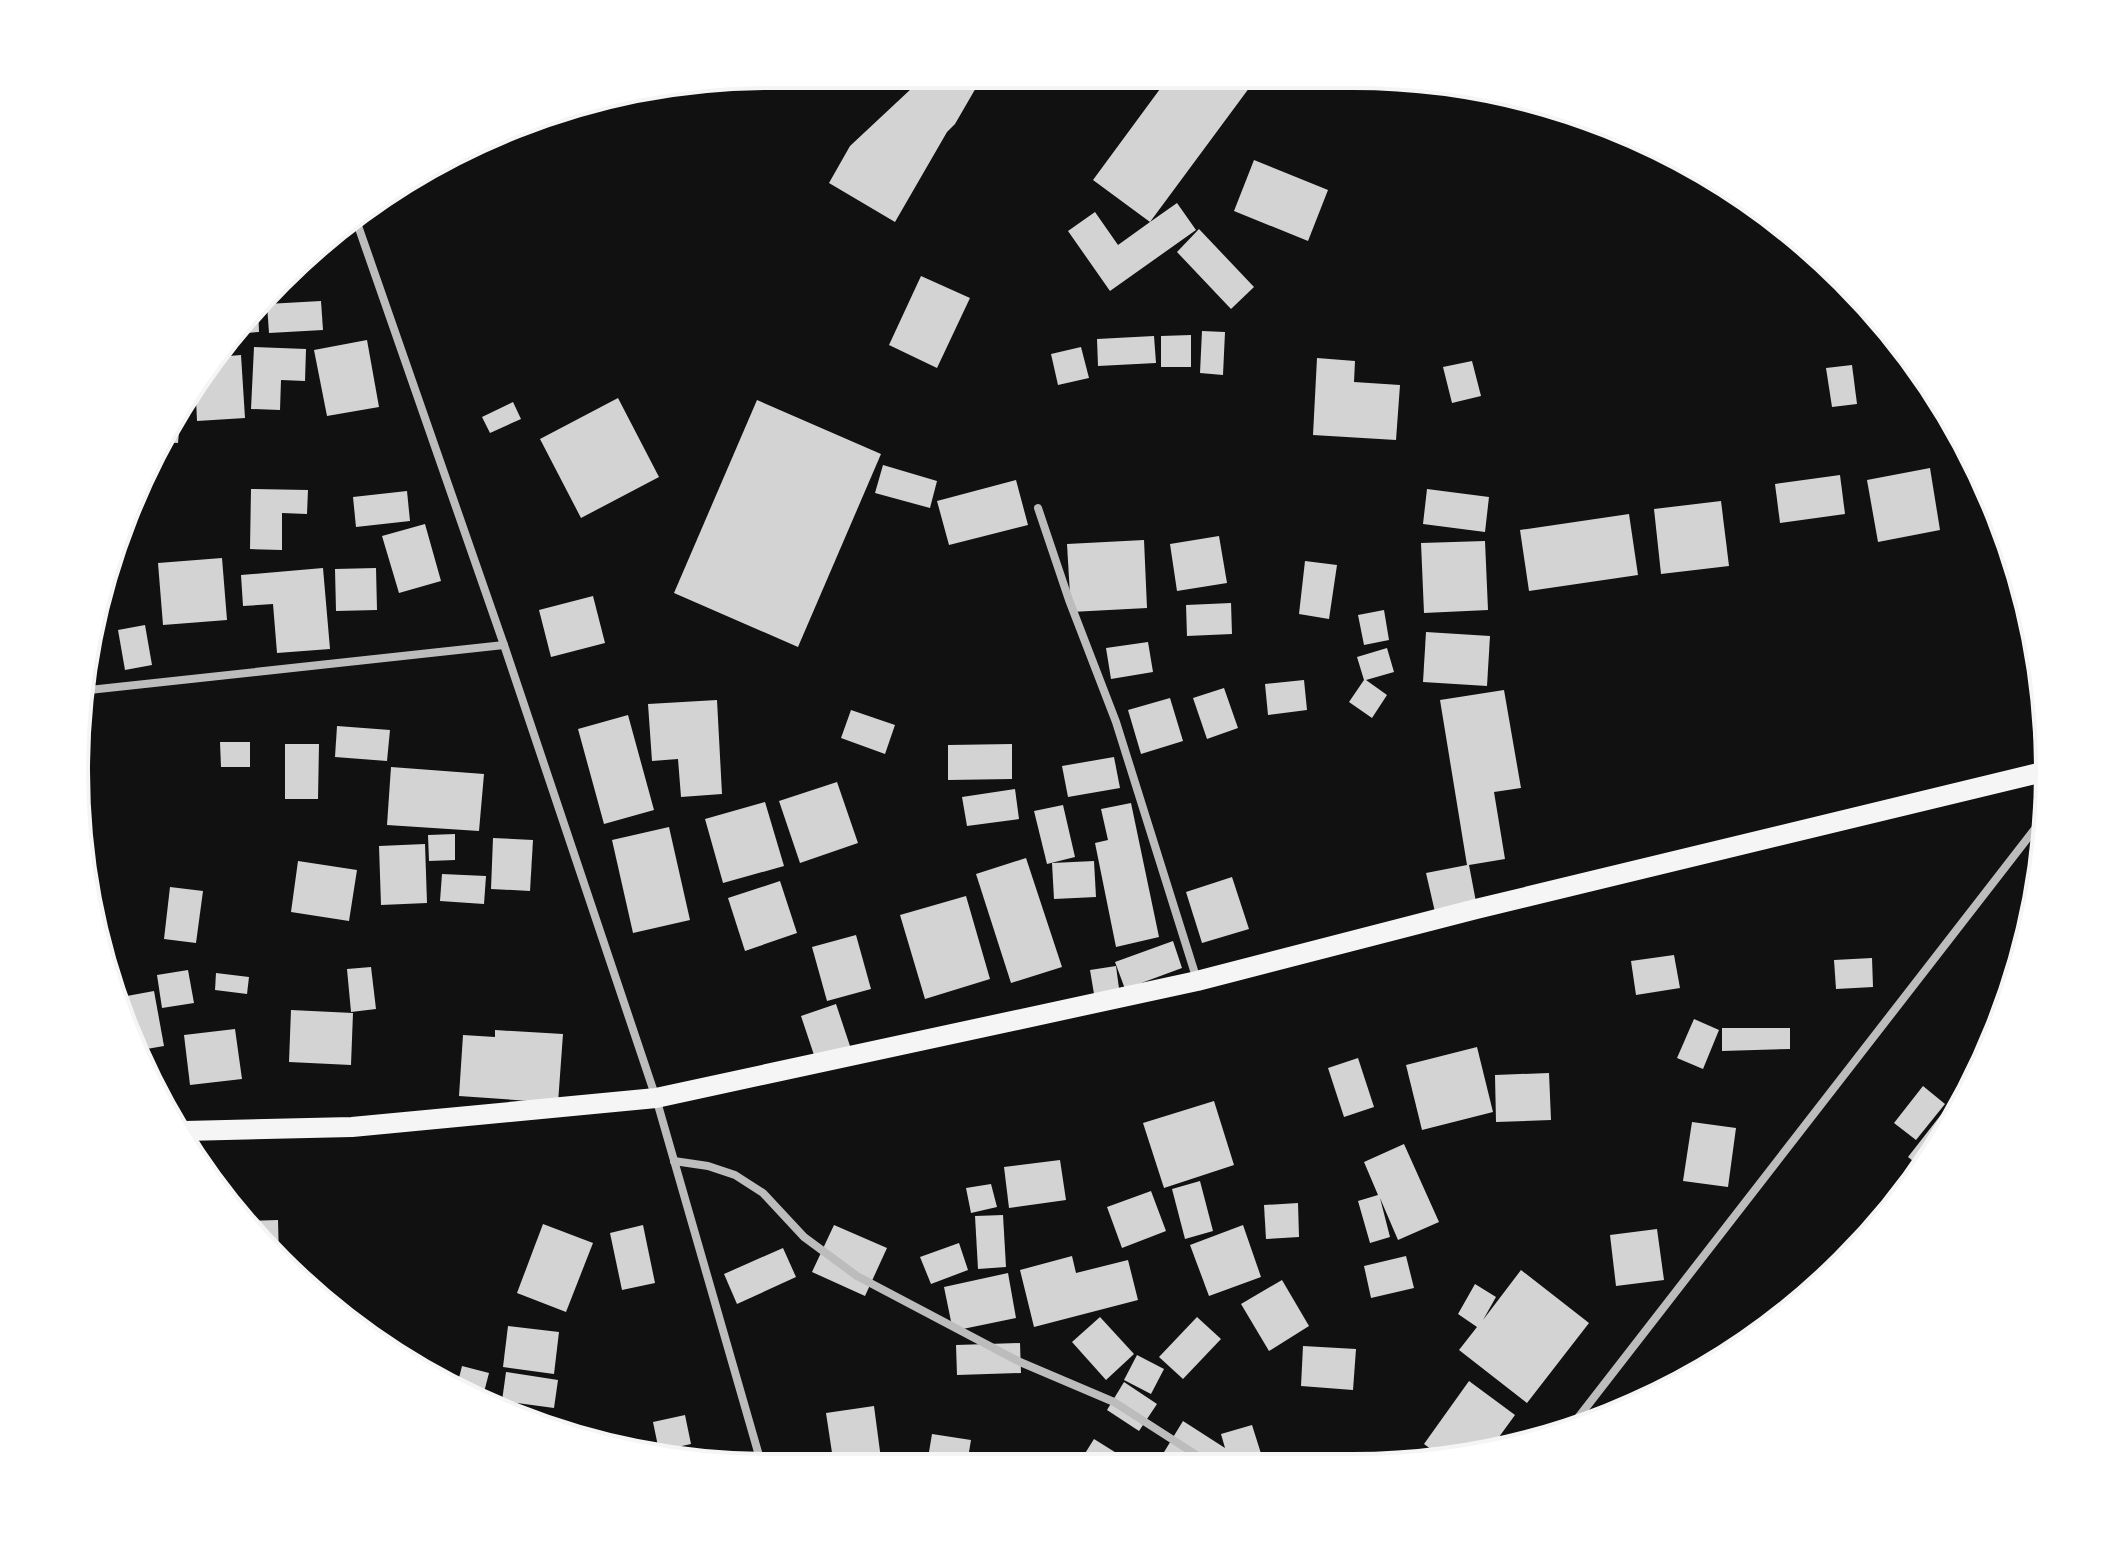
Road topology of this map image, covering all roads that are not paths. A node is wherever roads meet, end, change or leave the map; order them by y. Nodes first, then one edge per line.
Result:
1 (358, 227) edge
2 (1038, 508) dead end
3 (504, 645) junction
4 (93, 690) edge
5 (2036, 774) edge
6 (2033, 831) edge
7 (1197, 981) junction
8 (656, 1098) junction
9 (191, 1131) edge
10 (674, 1161) junction
11 (1580, 1415) edge
12 (758, 1454) edge
13 (1195, 1454) edge

1 - 3 street
2 - 7 street
3 - 4 street
3 - 8 street
5 - 7 main road
6 - 11 street
7 - 8 main road
8 - 9 main road
8 - 10 street
10 - 12 street
10 - 13 street

